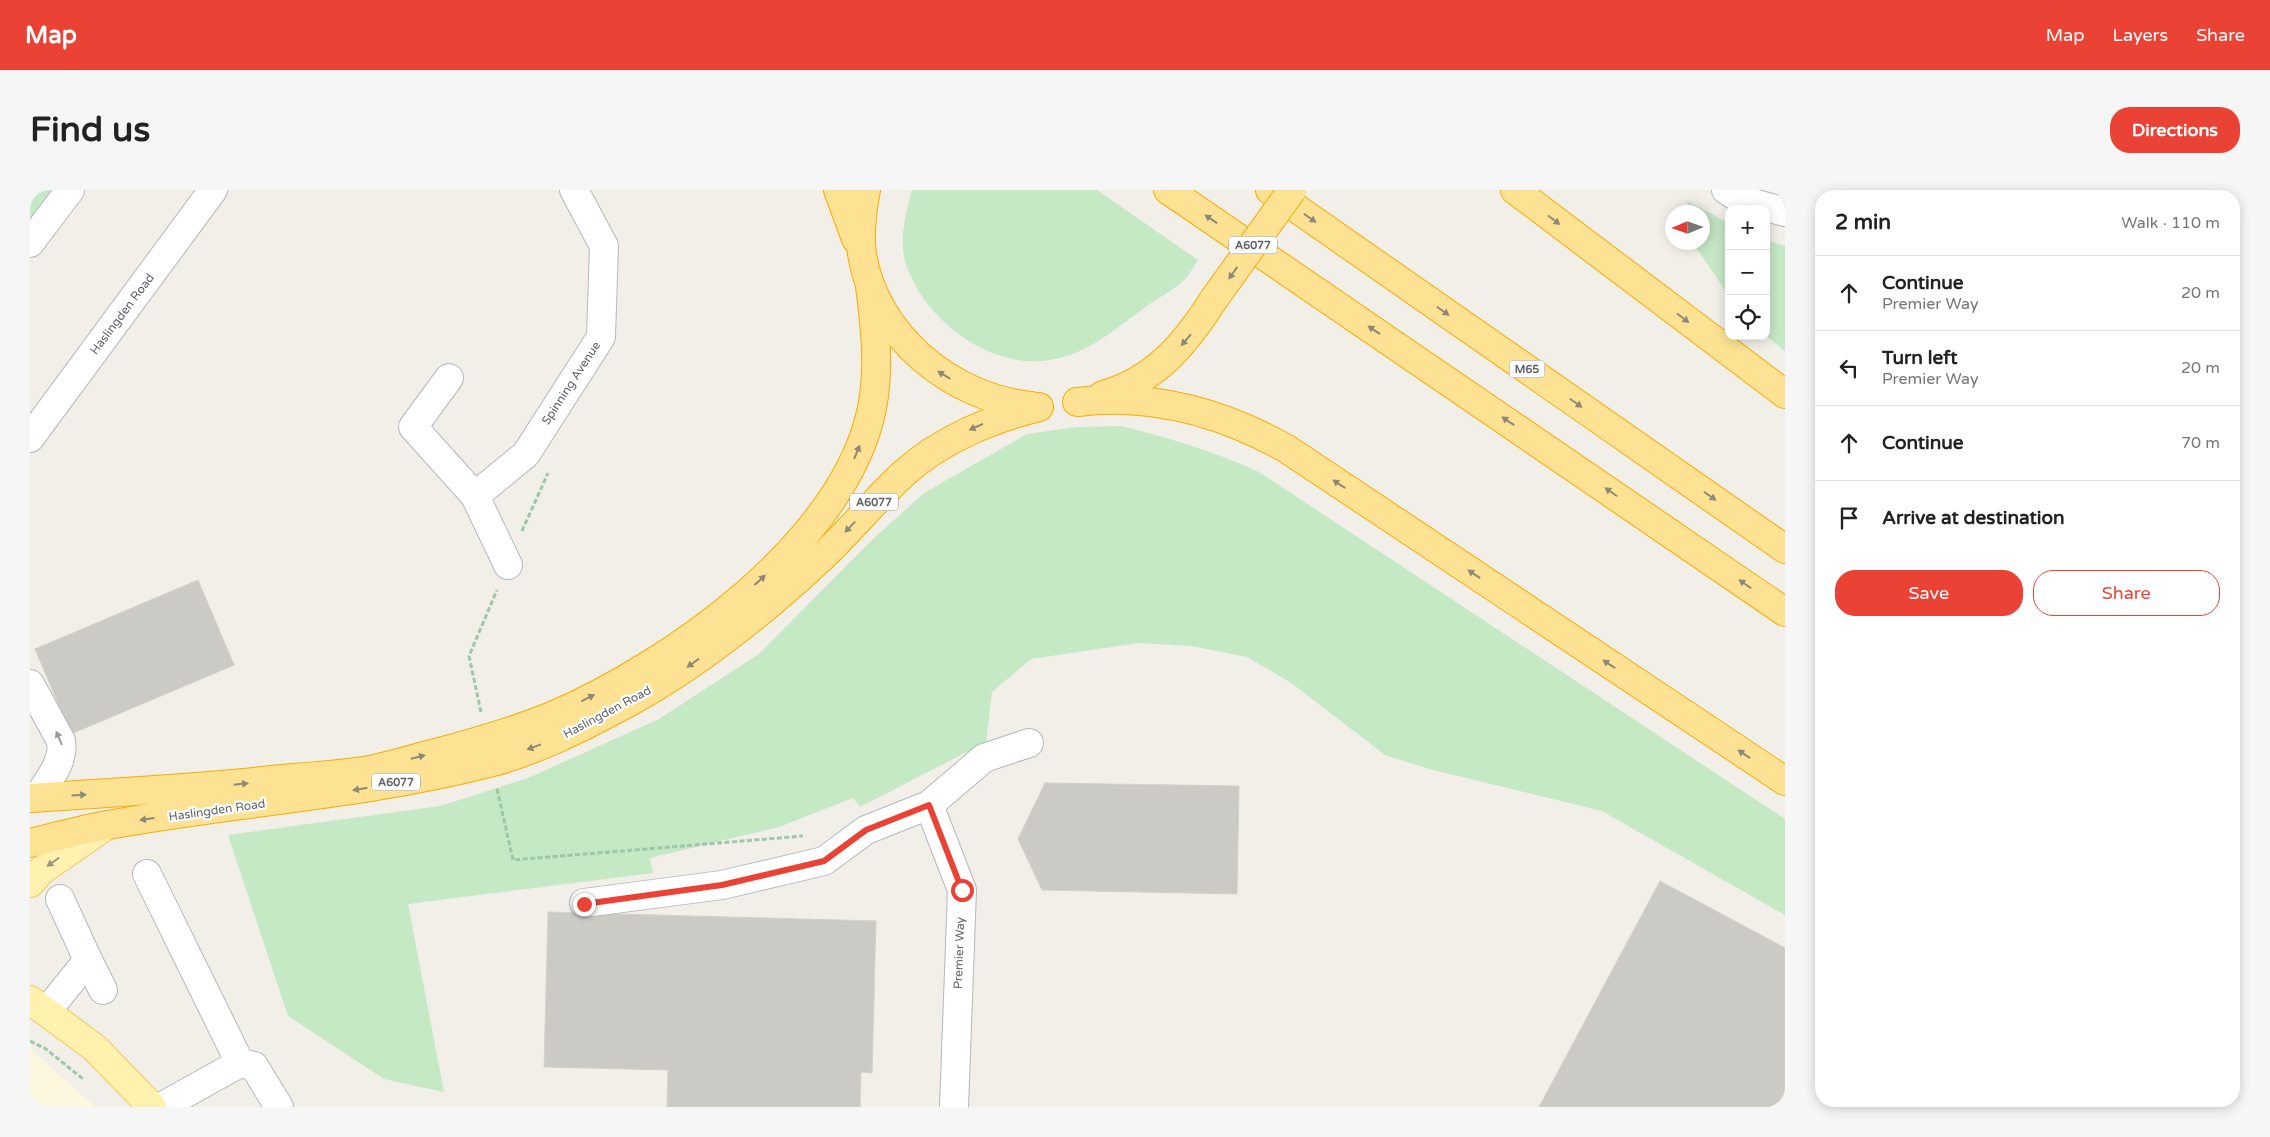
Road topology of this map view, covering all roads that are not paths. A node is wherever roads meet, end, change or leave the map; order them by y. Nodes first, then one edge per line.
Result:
1 (70, 190) edge
2 (213, 190) edge
3 (574, 190) edge
4 (838, 190) edge
5 (866, 190) edge
6 (1168, 190) edge
7 (1270, 190) edge
8 (1292, 190) edge
9 (1515, 190) edge
10 (1726, 190) edge
11 (1785, 212) edge
12 (30, 243) edge
13 (862, 254) junction
14 (870, 286) junction
15 (449, 378) dead end
16 (1785, 394) edge
17 (1077, 402) junction
18 (1039, 407) junction
19 (30, 438) edge
20 (475, 496) junction
21 (1785, 549) edge
22 (508, 565) dead end
23 (1785, 612) edge
24 (30, 684) edge
25 (1029, 743) dead end
26 (1785, 781) edge
27 (33, 796) edge
28 (929, 805) junction
29 (106, 825) junction
30 (30, 843) edge
31 (146, 874) dead end
32 (30, 883) edge
33 (60, 899) dead end
34 (584, 904) dead end
35 (88, 960) junction
36 (103, 990) dead end
37 (35, 1002) edge
38 (240, 1063) junction
39 (152, 1107) edge
40 (161, 1107) edge
41 (279, 1107) edge
42 (954, 1107) edge

1 - 12 street
2 - 19 street, Haslingden Road
3 - 20 street, Spinning Avenue
4 - 13 highway
5 - 13 highway, A6077
23 -> 6 highway
7 -> 21 highway, M65
8 -> 17 highway, A6077, bridge
9 -> 16 highway
10 - 11 street
13 - 14 highway, A6077
18 -> 14 highway, A6077
27 -> 14 highway, Haslingden Road / A6077
15 - 20 street
17 - 18 highway, A6077
26 -> 17 highway
18 -> 29 highway, Haslingden Road / A6077
20 - 22 street
27 -> 24 street
25 - 28 street
28 - 34 street
28 - 42 street, Premier Way
29 - 30 highway, Haslingden Road / A6077
29 -> 32 main road
31 - 38 street
33 - 35 street
35 - 36 street
35 - 37 street
37 - 39 main road
38 - 40 street
38 - 41 street

